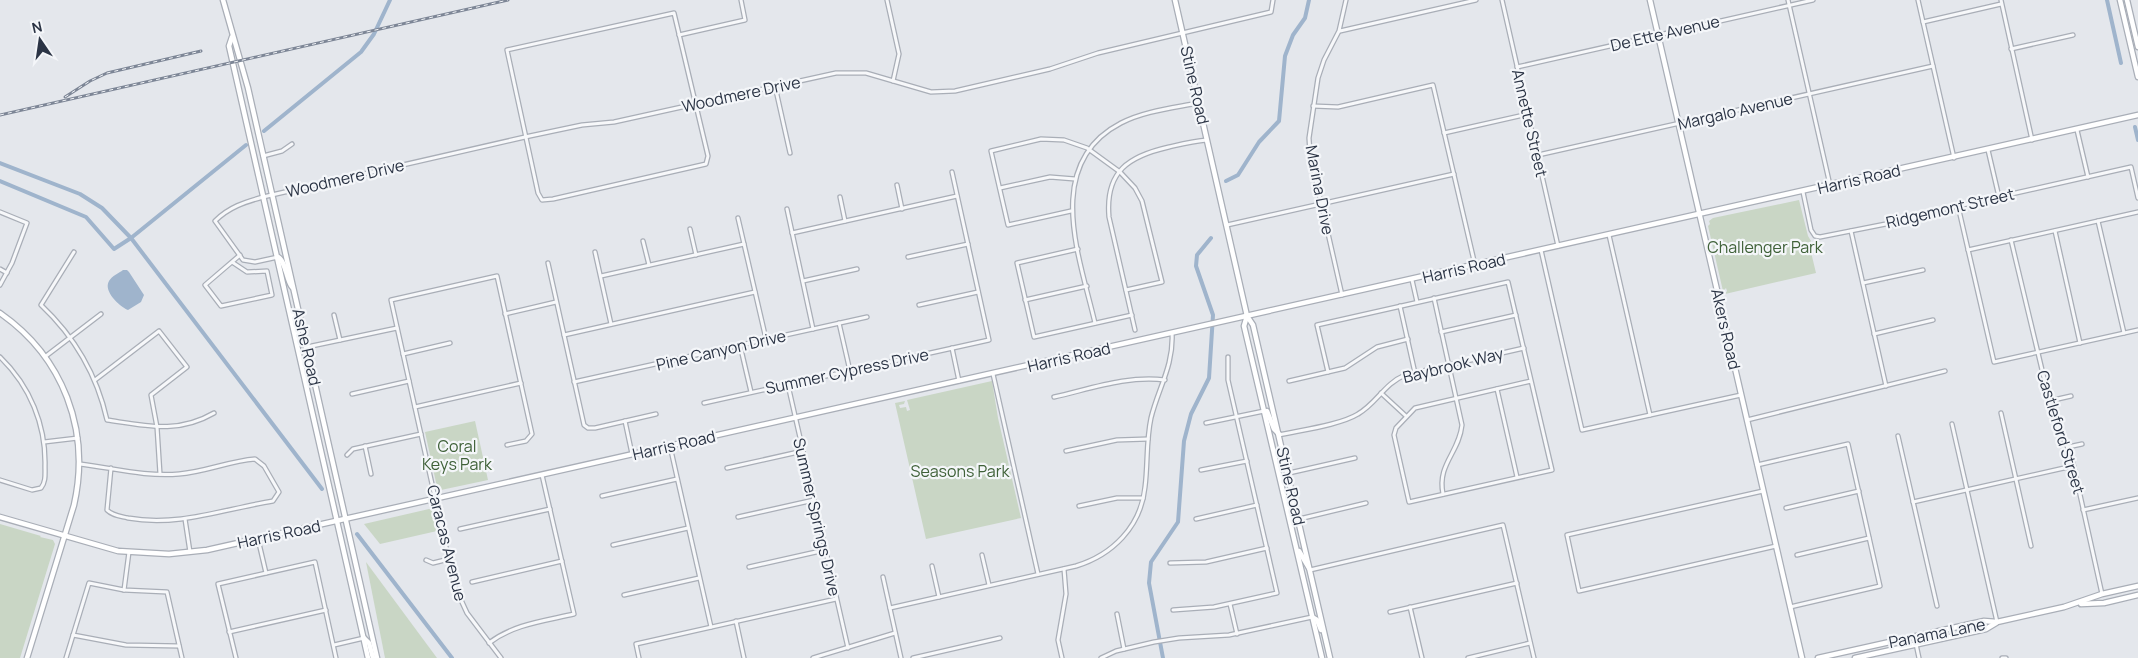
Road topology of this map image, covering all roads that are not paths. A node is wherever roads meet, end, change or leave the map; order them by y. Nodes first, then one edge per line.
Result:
1 (223, 0) edge
2 (740, 0) edge
3 (887, 0) edge
4 (1175, 0) edge
5 (1273, 0) edge
6 (1346, 0) edge
7 (1476, 0) edge
8 (1502, 0) edge
9 (1650, 0) edge
10 (1788, 0) edge
11 (1813, 0) edge
12 (1918, 0) edge
13 (2120, 0) edge
14 (2127, 0) edge
15 (2001, 2) edge
16 (1789, 5) junction
17 (1923, 22) junction
18 (1339, 31) junction
19 (1183, 32) junction
20 (679, 35) junction
21 (1658, 35) junction
22 (2073, 35) dead end
23 (232, 37) junction
24 (2138, 47) edge
25 (2012, 48) junction
26 (1517, 66) junction
27 (1933, 66) junction
28 (2138, 77) edge
29 (893, 81) junction
30 (775, 86) junction
31 (1809, 94) junction
32 (1199, 102) junction
33 (696, 104) junction
34 (1313, 106) junction
35 (1528, 114) junction
36 (2138, 116) edge
37 (1679, 124) junction
38 (2077, 130) junction
39 (1444, 133) junction
40 (525, 137) junction
41 (1207, 140) junction
42 (2032, 140) junction
43 (292, 144) dead end
44 (1090, 150) junction
45 (1988, 150) junction
46 (790, 153) dead end
47 (1538, 155) junction
48 (263, 156) junction
49 (1954, 158) junction
50 (952, 172) dead end
51 (1120, 172) junction
52 (1454, 174) junction
53 (2088, 177) junction
54 (1075, 179) junction
55 (897, 185) dead end
56 (1830, 185) junction
57 (1000, 188) junction
58 (1803, 192) junction
59 (272, 195) junction
60 (957, 196) junction
61 (263, 197) junction
62 (840, 197) dead end
63 (1999, 197) junction
64 (2138, 198) edge
65 (1321, 204) junction
66 (1958, 206) junction
67 (902, 208) junction
68 (787, 209) dead end
69 (1071, 211) junction
70 (0, 212) edge
71 (2138, 212) edge
72 (1700, 215) junction
73 (738, 218) dead end
74 (845, 221) junction
75 (2098, 221) junction
76 (1227, 225) junction
77 (690, 229) dead end
78 (1851, 231) junction
79 (2055, 231) junction
80 (792, 233) junction
81 (1609, 235) junction
82 (2011, 240) junction
83 (643, 242) dead end
84 (744, 244) junction
85 (968, 244) junction
86 (1559, 246) junction
87 (1078, 249) junction
88 (1541, 250) junction
89 (1968, 250) junction
90 (74, 252) dead end
91 (595, 252) dead end
92 (240, 255) junction
93 (696, 255) junction
94 (278, 257) junction
95 (908, 257) dead end
96 (232, 262) junction
97 (548, 263) dead end
98 (648, 265) junction
99 (1475, 265) junction
100 (0, 269) edge
101 (856, 269) dead end
102 (1923, 270) dead end
103 (7, 273) junction
104 (601, 276) junction
105 (1412, 280) junction
106 (803, 281) junction
107 (1863, 283) junction
108 (0, 285) edge
109 (1087, 286) junction
110 (1126, 290) junction
111 (294, 291) junction
112 (755, 292) junction
113 (978, 292) junction
114 (1342, 295) junction
115 (1434, 298) junction
116 (1025, 300) junction
117 (556, 302) junction
118 (1417, 302) junction
119 (918, 305) dead end
120 (1400, 306) junction
121 (289, 309) junction
122 (0, 313) edge
123 (101, 314) dead end
124 (505, 314) junction
125 (334, 315) dead end
126 (1132, 315) junction
127 (1516, 315) junction
128 (1247, 316) junction
129 (867, 317) dead end
130 (1933, 320) dead end
131 (839, 323) junction
132 (1095, 323) junction
133 (612, 324) junction
134 (397, 328) junction
135 (814, 329) junction
136 (1135, 330) dead end
137 (2138, 330) edge
138 (1441, 332) junction
139 (2124, 333) junction
140 (1172, 334) junction
141 (1874, 334) junction
142 (564, 335) junction
143 (71, 337) junction
144 (1408, 339) junction
145 (340, 340) junction
146 (766, 340) junction
147 (450, 343) dead end
148 (2080, 343) junction
149 (740, 345) junction
150 (307, 347) junction
151 (952, 348) junction
152 (1524, 348) junction
153 (2037, 352) junction
154 (403, 354) junction
155 (46, 356) junction
156 (0, 357) edge
157 (1228, 357) dead end
158 (1449, 365) junction
159 (850, 371) junction
160 (1945, 371) dead end
161 (1328, 372) junction
162 (1415, 372) junction
163 (993, 374) junction
164 (95, 380) junction
165 (1165, 380) junction
166 (409, 381) junction
167 (959, 381) junction
168 (1289, 381) dead end
169 (1531, 381) junction
170 (574, 382) junction
171 (521, 384) junction
172 (788, 385) junction
173 (1886, 386) junction
174 (1497, 389) junction
175 (751, 392) junction
176 (1260, 393) junction
177 (1381, 393) junction
178 (352, 394) dead end
179 (1741, 395) junction
180 (2071, 396) dead end
181 (1054, 397) dead end
182 (1457, 398) junction
183 (2049, 401) junction
184 (704, 403) dead end
185 (415, 407) junction
186 (1264, 411) junction
187 (214, 413) dead end
188 (2001, 413) dead end
189 (656, 414) dead end
190 (1650, 415) junction
191 (1406, 416) junction
192 (795, 418) junction
193 (1237, 418) junction
194 (1747, 420) junction
195 (625, 421) junction
196 (1206, 423) dead end
197 (1952, 424) dead end
198 (157, 427) junction
199 (421, 434) junction
200 (1279, 435) junction
201 (1898, 436) dead end
202 (78, 438) junction
203 (1148, 439) junction
204 (44, 442) junction
205 (2082, 444) dead end
206 (507, 445) dead end
207 (365, 446) junction
208 (670, 446) junction
209 (2068, 447) junction
210 (802, 450) junction
211 (1066, 452) dead end
212 (347, 455) dead end
213 (632, 455) junction
214 (1355, 458) dead end
215 (1247, 461) junction
216 (80, 464) junction
217 (1757, 465) junction
218 (2073, 466) junction
219 (111, 468) junction
220 (727, 468) dead end
221 (1200, 470) dead end
222 (160, 474) junction
223 (371, 474) dead end
224 (1289, 474) junction
225 (542, 475) junction
226 (1517, 477) junction
227 (677, 479) junction
228 (2016, 479) junction
229 (0, 480) edge
230 (1763, 490) junction
231 (1967, 490) junction
232 (1859, 491) junction
233 (1443, 494) junction
234 (602, 496) dead end
235 (1143, 498) junction
236 (2138, 498) edge
237 (435, 499) junction
238 (814, 500) junction
239 (1913, 502) junction
240 (1366, 503) dead end
241 (1257, 505) junction
242 (1078, 506) dead end
243 (1786, 508) dead end
244 (550, 509) junction
245 (2083, 510) junction
246 (0, 517) edge
247 (738, 517) dead end
248 (185, 519) junction
249 (346, 519) junction
250 (1196, 519) dead end
251 (1299, 519) junction
252 (338, 521) junction
253 (688, 528) junction
254 (460, 529) dead end
255 (64, 536) junction
256 (1870, 538) junction
257 (258, 539) junction
258 (1295, 543) junction
259 (613, 545) dead end
260 (1776, 546) junction
261 (2031, 546) dead end
262 (1267, 548) junction
263 (825, 550) junction
264 (129, 552) junction
265 (190, 552) junction
266 (982, 555) dead end
267 (1797, 555) dead end
268 (449, 559) junction
269 (426, 560) dead end
270 (562, 561) junction
271 (1170, 563) dead end
272 (932, 566) dead end
273 (749, 567) dead end
274 (1064, 569) junction
275 (1310, 570) junction
276 (266, 573) junction
277 (1038, 574) junction
278 (883, 577) dead end
279 (700, 578) junction
280 (472, 582) dead end
281 (1517, 583) junction
282 (989, 586) junction
283 (2138, 586) edge
284 (124, 590) junction
285 (624, 594) dead end
286 (2102, 594) junction
287 (2138, 595) edge
288 (939, 596) junction
289 (836, 599) junction
290 (1230, 604) junction
291 (2080, 604) junction
292 (1937, 606) dead end
293 (1410, 607) junction
294 (1790, 607) junction
295 (890, 608) junction
296 (326, 610) junction
297 (1173, 610) dead end
298 (1390, 612) dead end
299 (1116, 614) dead end
300 (1312, 617) junction
301 (736, 622) junction
302 (1997, 622) junction
303 (711, 627) junction
304 (1945, 630) junction
305 (229, 632) junction
306 (895, 633) junction
307 (1237, 634) junction
308 (73, 635) junction
309 (364, 638) junction
310 (1000, 638) dead end
311 (489, 643) junction
312 (1530, 643) junction
313 (1916, 644) junction
314 (334, 645) junction
315 (180, 646) junction
316 (848, 648) junction
317 (1328, 648) junction
318 (1124, 649) junction
319 (27, 658) edge
320 (66, 658) edge
321 (182, 658) edge
322 (236, 658) edge
323 (336, 658) edge
324 (368, 658) edge
325 (373, 658) edge
326 (377, 658) edge
327 (501, 658) edge
328 (639, 658) edge
329 (744, 658) edge
330 (813, 658) edge
331 (901, 658) edge
332 (913, 658) edge
333 (1062, 658) edge
334 (1101, 658) edge
335 (1322, 658) edge
336 (1330, 658) edge
337 (1422, 658) edge
338 (1468, 658) edge
339 (1534, 658) edge
340 (1802, 658) edge
341 (1818, 658) edge
342 (1855, 658) edge
343 (1919, 658) edge
344 (2002, 658) edge
345 (2006, 658) edge

1 - 23 street, Ashe Road
2 - 20 street
3 - 29 street
4 - 19 street, Stine Road
5 - 19 street, Woodmere Drive
6 - 18 street, Marina Drive
7 - 18 street
8 - 26 street, Annette Street
9 - 21 street, Akers Road
10 - 16 street
11 - 16 street, De Ette Avenue
12 - 17 street
13 - 28 street
14 - 24 street
15 - 17 street
15 - 25 street
16 - 21 street, De Ette Avenue
16 - 31 street
17 - 27 street
18 - 34 street, Marina Drive
19 - 29 street, Woodmere Drive
19 - 32 street, Stine Road
20 - 33 street
20 - 40 street
21 - 26 street, De Ette Avenue
21 - 37 street, Akers Road
22 - 25 street
23 - 48 street, Ashe Road
23 - 61 street, Ashe Road
25 - 42 street
26 - 35 street, Annette Street
27 - 31 street, Margalo Avenue
27 - 49 street
29 - 30 street, Woodmere Drive
30 - 33 street, Woodmere Drive
30 - 46 street
31 - 37 street, Margalo Avenue
31 - 56 street
32 - 41 street, Stine Road
32 - 44 street
33 - 40 street, Woodmere Drive
33 - 40 street
34 - 39 street
34 - 65 street, Marina Drive
35 - 39 street
35 - 47 street, Annette Street
36 - 38 street, Harris Road
37 - 47 street, Margalo Avenue
37 - 72 street, Akers Road
38 - 42 street, Harris Road
38 - 53 street
39 - 52 street
40 - 59 street, Woodmere Drive
41 - 51 street
41 - 76 street, Stine Road
42 - 45 street, Harris Road
43 - 48 street
44 - 51 street
44 - 54 street
44 - 57 street
45 - 49 street, Harris Road
45 - 63 street
47 - 86 street, Annette Street
48 - 59 street, Ashe Road
49 - 56 street, Harris Road
50 - 60 street
51 - 110 street
51 - 110 street
52 - 65 street
52 - 99 street
53 - 63 street, Ridgemont Street
53 - 64 street, Ridgemont Street
54 - 57 street
54 - 69 street
55 - 67 street
56 - 58 street, Harris Road
57 - 69 street
58 - 72 street, Harris Road
58 - 78 street, Ridgemont Street
59 - 61 street, Woodmere Drive
59 - 111 street, Ashe Road
60 - 67 street
60 - 85 street
61 - 92 street, Woodmere Drive
61 - 94 street, Ashe Road
62 - 74 street
63 - 66 street, Ridgemont Street
65 - 76 street
65 - 114 street, Marina Drive
66 - 78 street, Ridgemont Street
66 - 89 street
67 - 74 street
68 - 80 street
69 - 87 street
70 - 103 street
71 - 75 street
72 - 81 street, Harris Road
72 - 179 street, Akers Road
73 - 84 street
74 - 80 street
75 - 79 street
75 - 139 street
76 - 128 street, Stine Road
77 - 93 street
78 - 107 street
79 - 82 street
79 - 148 street
80 - 106 street
81 - 86 street, Harris Road
81 - 190 street
82 - 89 street
82 - 153 street, Castleford Street
83 - 98 street
84 - 93 street
84 - 112 street
85 - 95 street
85 - 113 street
86 - 88 street, Harris Road
87 - 109 street
87 - 116 street
88 - 99 street, Harris Road
88 - 190 street
89 - 153 street
90 - 143 street
91 - 104 street
92 - 94 street
92 - 96 street
93 - 98 street
94 - 111 street
94 - 121 street, Ashe Road
96 - 96 street
97 - 117 street
98 - 104 street
99 - 105 street, Harris Road
100 - 103 street
101 - 106 street
102 - 107 street
103 - 108 street
104 - 133 street
105 - 114 street, Harris Road
105 - 118 street
106 - 135 street
107 - 141 street
109 - 116 street
109 - 132 street
110 - 126 street
111 - 150 street, Ashe Road
112 - 133 street
112 - 146 street
113 - 119 street
113 - 151 street, Summer Cypress Drive
114 - 128 street, Harris Road
115 - 118 street
115 - 127 street
115 - 138 street
116 - 132 street
117 - 124 street
117 - 142 street
118 - 120 street
120 - 144 street
120 - 161 street
121 - 150 street
121 - 252 street, Ashe Road
122 - 155 street
123 - 143 street
124 - 134 street, Caracas Avenue
124 - 171 street
125 - 145 street
126 - 132 street
126 - 136 street
127 - 138 street
127 - 152 street
128 - 140 street, Harris Road
128 - 176 street, Stine Road
128 - 200 street, Stine Road
129 - 131 street, Pine Canyon Drive
130 - 141 street
131 - 135 street, Pine Canyon Drive
131 - 159 street
133 - 142 street
134 - 145 street
134 - 154 street, Caracas Avenue
135 - 146 street, Pine Canyon Drive
137 - 139 street
138 - 158 street
139 - 148 street
140 - 163 street, Harris Road
140 - 165 street
141 - 173 street
142 - 170 street
143 - 155 street
143 - 164 street
144 - 161 street
144 - 162 street
145 - 150 street
146 - 149 street, Pine Canyon Drive
147 - 154 street
148 - 153 street
149 - 170 street, Pine Canyon Drive
149 - 175 street
150 - 249 street, Ashe Road
151 - 159 street, Summer Cypress Drive
151 - 167 street
152 - 158 street, Baybrook Way
152 - 169 street
153 - 183 street, Castleford Street
154 - 166 street, Caracas Avenue
155 - 202 street
156 - 204 street
157 - 193 street
158 - 162 street, Baybrook Way
158 - 182 street
159 - 172 street, Summer Cypress Drive
160 - 173 street
161 - 168 street
162 - 177 street, Baybrook Way
163 - 167 street, Harris Road
163 - 277 street
164 - 198 street
164 - 198 street
165 - 181 street
165 - 203 street
166 - 178 street
166 - 185 street, Caracas Avenue
167 - 192 street, Harris Road
169 - 174 street
169 - 226 street
170 - 195 street
171 - 185 street
171 - 206 street
172 - 175 street, Summer Cypress Drive
172 - 192 street, Summer Springs Drive
173 - 194 street
174 - 182 street
174 - 226 street
175 - 184 street, Summer Cypress Drive
176 - 186 street, Stine Road
176 - 200 street
177 - 191 street
177 - 200 street, Baybrook Way
179 - 190 street
179 - 194 street, Akers Road
180 - 183 street
182 - 191 street
182 - 233 street
183 - 209 street, Castleford Street
185 - 199 street, Caracas Avenue
186 - 193 street
186 - 258 street, Stine Road
187 - 198 street
188 - 228 street
189 - 195 street
191 - 233 street
192 - 208 street, Harris Road
192 - 210 street, Summer Springs Drive
193 - 196 street
193 - 215 street
194 - 217 street, Akers Road
195 - 213 street
197 - 231 street
198 - 222 street
199 - 207 street
199 - 237 street, Caracas Avenue
200 - 224 street, Stine Road
201 - 239 street
202 - 204 street
202 - 216 street
203 - 211 street
203 - 235 street
204 - 229 street
205 - 209 street
207 - 212 street
207 - 223 street
208 - 213 street, Harris Road
208 - 227 street
209 - 218 street, Castleford Street
210 - 220 street
210 - 238 street, Summer Springs Drive
213 - 225 street, Harris Road
214 - 224 street
215 - 221 street
215 - 241 street
216 - 219 street
216 - 255 street
217 - 230 street, Akers Road
217 - 232 street
218 - 228 street
218 - 245 street, Castleford Street
219 - 222 street
219 - 248 street
222 - 248 street
224 - 251 street, Stine Road
225 - 237 street, Harris Road
225 - 244 street
226 - 233 street
227 - 234 street
227 - 253 street
228 - 231 street
228 - 261 street
230 - 260 street, Akers Road
230 - 260 street
231 - 239 street
231 - 302 street
232 - 243 street
232 - 256 street
235 - 242 street
235 - 274 street
236 - 245 street
237 - 249 street, Harris Road
237 - 268 street, Caracas Avenue
238 - 247 street
238 - 263 street, Summer Springs Drive
239 - 292 street
240 - 251 street
241 - 250 street
241 - 262 street
244 - 254 street
244 - 270 street
245 - 286 street, Castleford Street
246 - 255 street, Harris Road
248 - 265 street
249 - 252 street, Harris Road
249 - 326 street, Ashe Road
251 - 275 street, Stine Road
252 - 257 street, Harris Road
252 - 309 street, Ashe Road
253 - 259 street
253 - 279 street
255 - 264 street, Harris Road
255 - 319 street
256 - 267 street
256 - 294 street
257 - 265 street, Harris Road
257 - 276 street
258 - 275 street
258 - 300 street, Stine Road
260 - 294 street, Akers Road
262 - 271 street
262 - 290 street
263 - 273 street
263 - 289 street, Summer Springs Drive
264 - 265 street, Harris Road
264 - 284 street
266 - 282 street
268 - 269 street
268 - 311 street, Caracas Avenue
270 - 280 street
270 - 311 street
272 - 288 street
274 - 277 street
274 - 333 street
275 - 281 street
275 - 317 street, Stine Road
276 - 296 street
276 - 305 street
277 - 282 street
278 - 295 street
279 - 285 street
279 - 303 street
281 - 293 street
281 - 312 street
282 - 288 street
283 - 286 street
284 - 308 street
284 - 315 street
286 - 291 street
287 - 291 street, Panama Lane
288 - 295 street
289 - 301 street
289 - 316 street, Summer Springs Drive
290 - 297 street
290 - 307 street
291 - 302 street, Panama Lane
293 - 298 street
293 - 337 street
294 - 340 street, Akers Road
295 - 306 street
296 - 305 street
296 - 314 street
299 - 318 street
300 - 307 street
300 - 317 street
300 - 335 street, Stine Road
301 - 303 street
301 - 329 street
302 - 304 street, Panama Lane
302 - 313 street, Panama Lane
303 - 328 street
304 - 313 street
304 - 341 street, Panama Lane
305 - 322 street
306 - 316 street
306 - 331 street
307 - 318 street
308 - 315 street
308 - 320 street
309 - 314 street
309 - 324 street, Ashe Road
309 - 325 street
310 - 332 street
311 - 327 street, Caracas Avenue
312 - 338 street
312 - 339 street
313 - 342 street, Panama Lane
313 - 343 street
314 - 323 street
315 - 321 street
316 - 330 street
317 - 336 street, Stine Road
318 - 334 street
344 - 345 street

